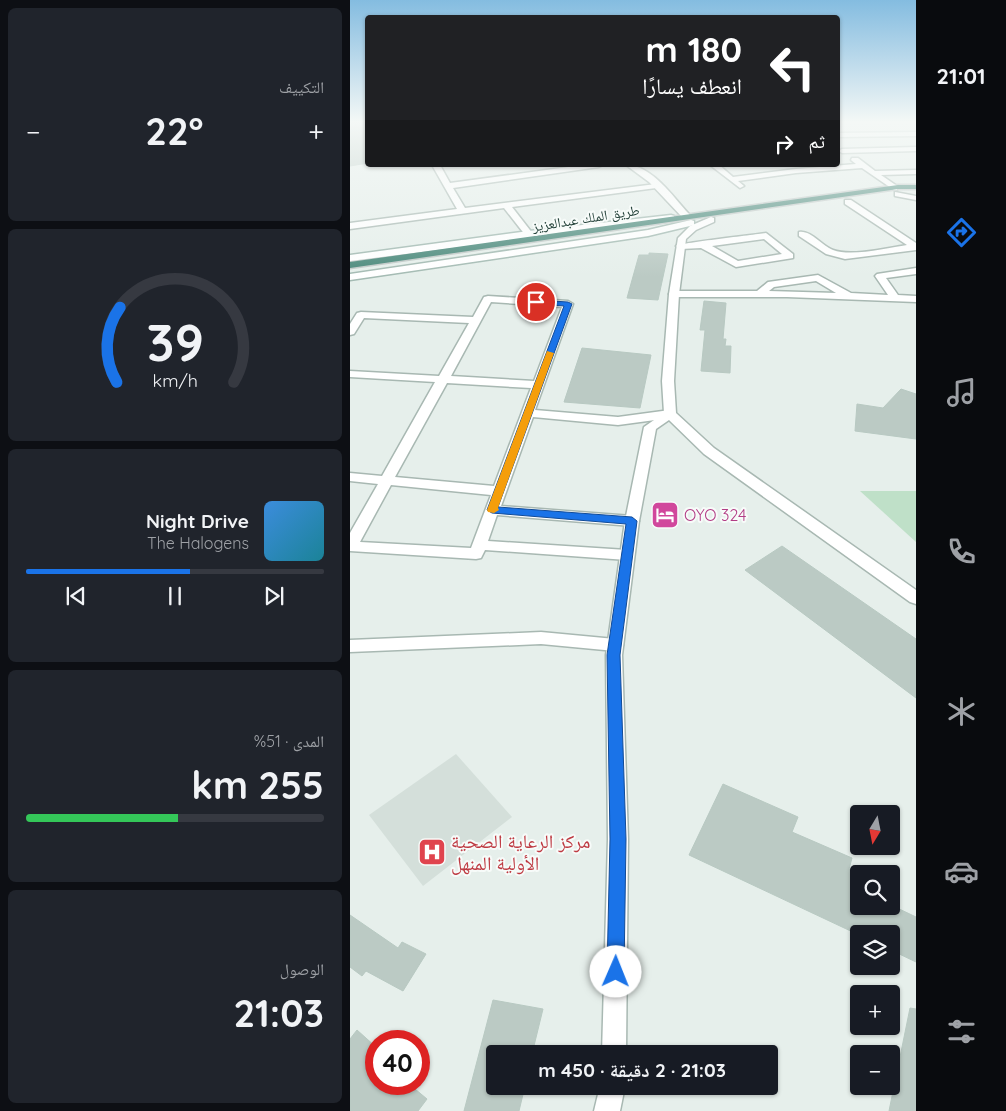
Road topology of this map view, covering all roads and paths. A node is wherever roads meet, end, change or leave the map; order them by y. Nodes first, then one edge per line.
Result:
1 (440, 173) edge
2 (543, 173) edge
3 (641, 173) edge
4 (725, 173) edge
5 (781, 173) edge
6 (873, 173) joint
7 (880, 173) edge
8 (733, 179) junction
9 (448, 186) junction
10 (656, 186) junction
11 (740, 187) dead end
12 (916, 187) edge
13 (896, 191) junction
14 (916, 193) edge
15 (916, 198) edge
16 (848, 202) junction
17 (507, 206) junction
18 (462, 210) junction
19 (675, 218) junction
20 (688, 220) junction
21 (711, 220) junction
22 (350, 226) edge
23 (528, 234) junction
24 (802, 234) dead end
25 (703, 245) junction
26 (681, 246) junction
27 (916, 247) edge
28 (350, 258) edge
29 (432, 264) junction
30 (350, 265) edge
31 (350, 270) edge
32 (916, 271) edge
33 (350, 277) edge
34 (350, 286) edge
35 (674, 294) junction
36 (760, 294) junction
37 (850, 297) junction
38 (916, 298) edge
39 (896, 299) junction
40 (477, 320) junction
41 (350, 332) edge
42 (350, 374) edge
43 (443, 380) junction
44 (538, 385) junction
45 (528, 413) junction
46 (670, 414) junction
47 (350, 477) edge
48 (386, 480) junction
49 (499, 491) junction
50 (492, 510) junction
51 (632, 521) junction
52 (479, 544) junction
53 (350, 546) edge
54 (627, 555) junction
55 (916, 598) edge
56 (615, 645) junction
57 (350, 646) edge
58 (614, 1045) edge
59 (611, 1095) edge
60 (607, 1111) edge

1 - 9 street
2 - 9 street
3 - 10 street
4 - 8 street
5 - 8 street
6 - 7 street
6 - 13 street
8 - 11 street
9 - 18 street
10 - 17 street
10 - 20 street
12 - 13 highway, طريق الملك عبدالعزيز
13 - 14 highway, طريق الملك عبدالعزيز
13 - 15 street
13 - 16 highway, طريق الملك عبدالعزيز
13 - 20 highway, طريق الملك عبدالعزيز
16 - 21 highway, طريق الملك عبدالعزيز
16 - 27 street
17 - 18 street
17 - 23 street
18 - 22 street
19 - 20 highway, طريق الملك عبدالعزيز
19 - 23 street
19 - 30 highway, طريق الملك عبدالعزيز
20 - 21 highway, طريق الملك عبدالعزيز
20 - 29 street
20 - 31 highway, طريق الملك عبدالعزيز
21 - 26 street
23 - 28 street
24 - 27 street
25 - 25 street
25 - 26 street
26 - 35 street
29 - 33 street
29 - 34 street
32 - 39 street
35 - 36 street
35 - 46 street
36 - 37 street
36 - 37 street
37 - 39 street
38 - 39 street
40 - 41 street
40 - 43 street
40 - 44 street
42 - 43 street
43 - 44 street
43 - 48 street
44 - 45 street
45 - 46 street
45 - 49 street
46 - 51 street
46 - 55 street
47 - 48 street
48 - 49 street
48 - 53 street
49 - 50 street
50 - 51 street
50 - 52 street
51 - 54 street
52 - 53 street
52 - 54 street
54 - 56 street
56 - 57 street
56 - 58 street
59 - 60 street

